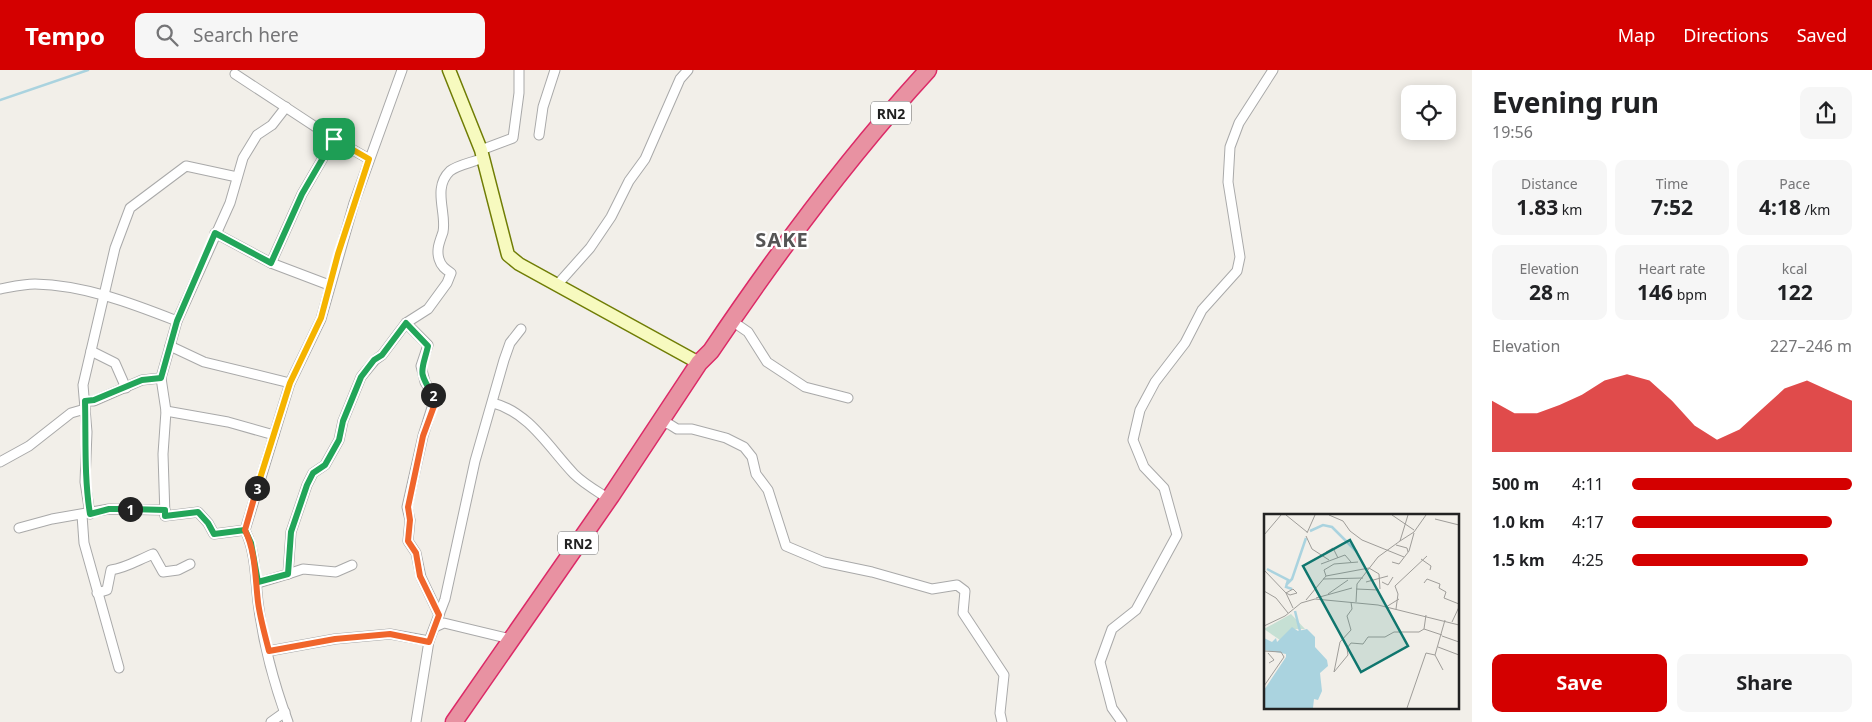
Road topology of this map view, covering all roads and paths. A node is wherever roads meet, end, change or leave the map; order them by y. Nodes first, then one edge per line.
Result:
1 (402, 70) edge
2 (449, 70) edge
3 (518, 70) edge
4 (555, 70) edge
5 (688, 70) edge
6 (1273, 70) edge
7 (925, 71) edge
8 (235, 74) dead end
9 (286, 107) junction
10 (539, 135) dead end
11 (334, 139) junction
12 (482, 154) junction
13 (369, 159) junction
14 (237, 178) junction
15 (215, 233) junction
16 (271, 263) junction
17 (329, 285) junction
18 (557, 285) junction
19 (0, 289) edge
20 (105, 296) junction
21 (177, 321) junction
22 (732, 321) junction
23 (406, 323) junction
24 (521, 329) dead end
25 (170, 346) junction
26 (91, 351) junction
27 (699, 363) junction
28 (161, 378) junction
29 (290, 383) junction
30 (126, 388) junction
31 (848, 398) dead end
32 (493, 403) junction
33 (85, 405) junction
34 (166, 411) junction
35 (661, 423) junction
36 (274, 435) junction
37 (0, 462) edge
38 (611, 496) junction
39 (165, 510) junction
40 (86, 515) junction
41 (19, 528) dead end
42 (245, 530) junction
43 (190, 564) dead end
44 (352, 565) dead end
45 (288, 574) junction
46 (258, 582) junction
47 (97, 593) junction
48 (439, 615) junction
49 (435, 627) junction
50 (510, 639) junction
51 (429, 642) junction
52 (269, 651) junction
53 (119, 668) dead end
54 (285, 712) junction
55 (271, 722) edge
56 (288, 722) edge
57 (416, 722) edge
58 (454, 722) edge
59 (1002, 722) edge
60 (1122, 722) edge

1 - 13 street
2 - 12 main road
3 - 12 street
4 - 10 street
5 - 18 street
6 - 60 street
7 - 22 highway, RN2
8 - 9 street
9 - 11 street
9 - 14 street
11 - 13 street
11 - 16 street
12 - 18 main road
12 - 23 street
13 - 17 street
14 - 15 street
14 - 20 street
15 - 16 street
15 - 21 street
16 - 17 street
17 - 29 street
18 - 27 main road
19 - 20 street
20 - 21 street
20 - 26 street
21 - 25 street
22 - 27 highway, RN2
22 - 31 street
23 - 45 street
23 - 48 street
24 - 32 street
25 - 28 street
25 - 29 street
26 - 30 street
26 - 33 street
27 - 35 highway, RN2
28 - 30 street
28 - 34 street
29 - 36 street
30 - 33 street
32 - 38 street
32 - 48 street
33 - 37 street
33 - 40 street
34 - 36 street
34 - 39 street
35 - 38 highway, RN2
35 - 59 street
36 - 42 street
38 - 50 highway, RN2
39 - 40 street
39 - 42 street
40 - 41 street
40 - 47 street
42 - 46 street
43 - 47 street
44 - 45 street
45 - 46 street
46 - 52 street
47 - 53 street
48 - 49 street
49 - 50 street
49 - 51 street
50 - 58 highway, RN2
51 - 52 street
51 - 57 street
52 - 54 street
54 - 55 street
54 - 56 street

